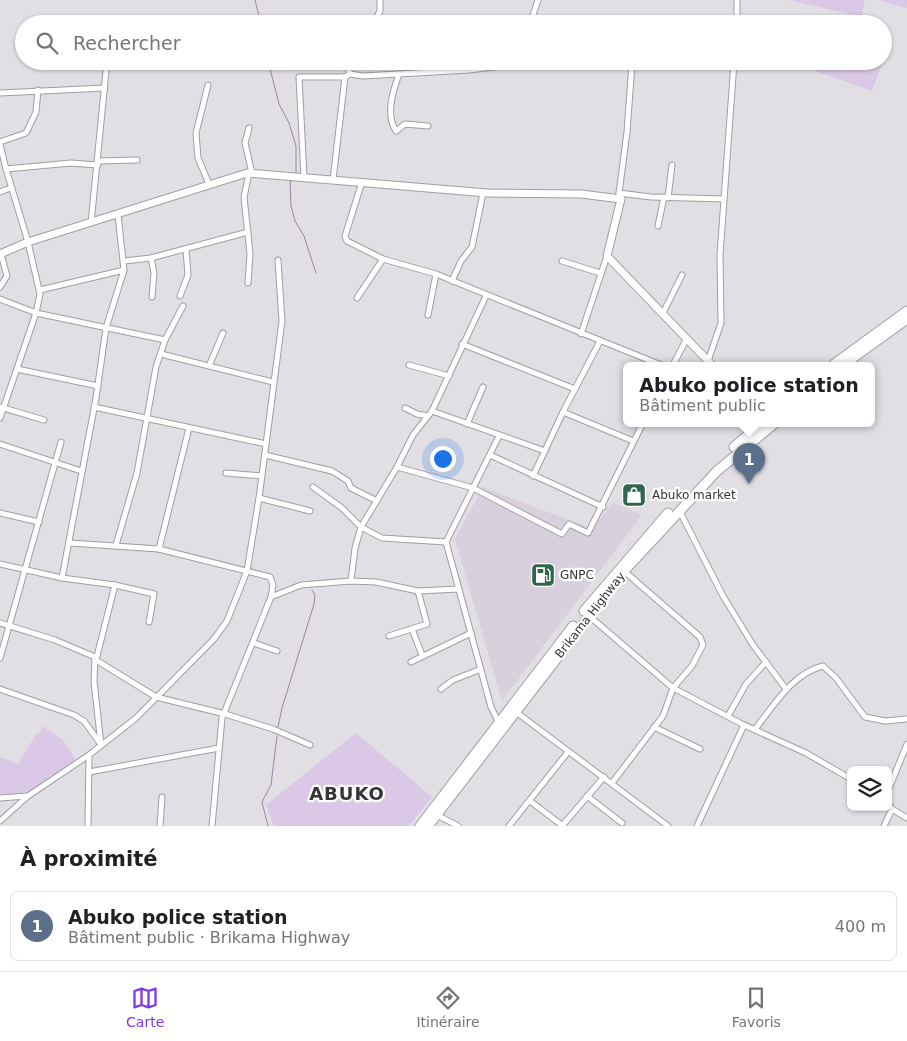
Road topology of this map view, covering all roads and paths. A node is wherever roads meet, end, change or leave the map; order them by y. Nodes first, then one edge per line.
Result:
1 (380, 0) edge
2 (538, 0) edge
3 (737, 0) edge
4 (378, 15) edge
5 (533, 15) edge
6 (738, 15) edge
7 (106, 70) edge
8 (347, 70) edge
9 (469, 70) edge
10 (632, 70) edge
11 (733, 70) edge
12 (399, 74) junction
13 (347, 76) junction
14 (208, 85) dead end
15 (105, 88) junction
16 (38, 90) junction
17 (0, 93) edge
18 (428, 126) dead end
19 (249, 128) dead end
20 (0, 143) edge
21 (137, 160) dead end
22 (98, 163) junction
23 (672, 165) dead end
24 (6, 169) junction
25 (250, 173) junction
26 (304, 177) junction
27 (333, 180) junction
28 (362, 182) junction
29 (209, 184) junction
30 (12, 188) junction
31 (0, 192) edge
32 (487, 193) junction
33 (620, 196) junction
34 (666, 198) junction
35 (724, 199) junction
36 (118, 215) junction
37 (91, 223) junction
38 (658, 226) dead end
39 (248, 232) junction
40 (28, 242) junction
41 (186, 250) junction
42 (0, 254) edge
43 (607, 256) junction
44 (151, 258) junction
45 (383, 259) junction
46 (278, 260) dead end
47 (124, 261) junction
48 (562, 261) dead end
49 (124, 270) junction
50 (600, 273) junction
51 (436, 274) junction
52 (682, 275) dead end
53 (452, 281) junction
54 (248, 283) dead end
55 (0, 287) edge
56 (40, 290) junction
57 (180, 296) dead end
58 (486, 296) junction
59 (152, 297) dead end
60 (357, 298) dead end
61 (0, 300) edge
62 (183, 306) dead end
63 (907, 311) edge
64 (36, 313) junction
65 (663, 313) junction
66 (428, 315) dead end
67 (907, 319) edge
68 (106, 328) junction
69 (223, 333) dead end
70 (581, 334) junction
71 (687, 338) junction
72 (165, 340) junction
73 (600, 341) junction
74 (462, 344) junction
75 (161, 354) junction
76 (653, 362) edge
77 (675, 362) edge
78 (709, 362) edge
79 (710, 362) edge
80 (837, 362) edge
81 (847, 362) edge
82 (409, 365) dead end
83 (209, 366) junction
84 (17, 369) junction
85 (449, 376) junction
86 (273, 382) junction
87 (98, 386) junction
88 (483, 387) dead end
89 (575, 390) junction
90 (94, 406) junction
91 (1, 408) edge
92 (405, 408) dead end
93 (563, 412) junction
94 (430, 414) junction
95 (0, 418) edge
96 (145, 419) junction
97 (44, 420) dead end
98 (467, 424) junction
99 (641, 427) edge
100 (762, 427) edge
101 (762, 427) edge
102 (189, 428) junction
103 (499, 436) junction
104 (633, 441) junction
105 (61, 442) dead end
106 (0, 444) edge
107 (266, 444) junction
108 (545, 451) junction
109 (265, 455) junction
110 (490, 455) junction
111 (54, 463) junction
112 (397, 467) junction
113 (81, 471) junction
114 (226, 474) dead end
115 (262, 476) junction
116 (533, 476) junction
117 (312, 487) dead end
118 (473, 488) junction
119 (259, 498) junction
120 (377, 501) junction
121 (603, 507) junction
122 (679, 510) junction
123 (310, 511) dead end
124 (0, 513) edge
125 (39, 522) junction
126 (361, 527) junction
127 (446, 542) junction
128 (70, 543) junction
129 (116, 545) junction
130 (158, 550) junction
131 (0, 564) edge
132 (24, 568) junction
133 (247, 571) junction
134 (624, 571) junction
135 (62, 578) junction
136 (351, 581) junction
137 (115, 585) junction
138 (459, 589) junction
139 (418, 591) junction
140 (271, 597) junction
141 (586, 614) junction
142 (149, 622) dead end
143 (0, 623) edge
144 (9, 626) junction
145 (412, 628) junction
146 (472, 634) junction
147 (389, 636) dead end
148 (254, 643) junction
149 (277, 651) dead end
150 (422, 655) junction
151 (0, 658) edge
152 (96, 660) junction
153 (412, 662) dead end
154 (766, 662) junction
155 (481, 669) junction
156 (673, 688) junction
157 (0, 689) edge
158 (442, 689) dead end
159 (786, 689) junction
160 (156, 697) junction
161 (516, 712) junction
162 (225, 714) junction
163 (728, 716) junction
164 (907, 719) edge
165 (499, 723) junction
166 (744, 725) junction
167 (654, 727) junction
168 (756, 728) junction
169 (907, 744) edge
170 (101, 745) junction
171 (310, 745) dead end
172 (219, 748) junction
173 (700, 749) dead end
174 (568, 752) junction
175 (90, 755) junction
176 (89, 772) junction
177 (604, 777) junction
178 (847, 777) edge
179 (892, 781) edge
180 (612, 783) junction
181 (28, 796) junction
182 (587, 796) junction
183 (162, 797) dead end
184 (0, 798) edge
185 (530, 800) junction
186 (892, 809) edge
187 (891, 811) edge
188 (437, 815) junction
189 (907, 818) edge
190 (0, 821) edge
191 (88, 824) edge
192 (622, 824) dead end
193 (82, 826) edge
194 (160, 826) edge
195 (212, 826) edge
196 (420, 826) edge
197 (428, 826) edge
198 (458, 826) edge
199 (509, 826) edge
200 (562, 826) edge
201 (668, 826) edge
202 (697, 826) edge
203 (884, 826) edge

1 - 4 street
2 - 5 street
3 - 6 street
7 - 15 street
8 - 13 street
9 - 12 street
10 - 33 street
11 - 35 street
12 - 13 street
12 - 18 street
13 - 26 street
13 - 27 street
14 - 29 street
15 - 16 street
15 - 22 street
16 - 17 street
16 - 20 street
19 - 25 street
20 - 24 street
21 - 22 street
22 - 24 street
22 - 37 street
23 - 34 street
24 - 30 street
25 - 26 street
25 - 29 street
25 - 39 street
26 - 27 street
27 - 28 street
28 - 32 street
28 - 45 street
29 - 36 street
30 - 31 street
30 - 40 street
32 - 33 street
32 - 53 street
33 - 34 street
33 - 43 street
34 - 35 street
34 - 38 street
35 - 79 street
36 - 37 street
36 - 47 street
37 - 40 street
39 - 41 street
39 - 54 street
40 - 42 street
40 - 56 street
41 - 44 street
41 - 57 street
42 - 55 street
43 - 50 street
43 - 65 street
44 - 47 street
44 - 59 street
45 - 51 street
45 - 60 street
46 - 86 street
47 - 49 street
48 - 50 street
49 - 56 street
49 - 68 street
50 - 70 street
51 - 53 street
51 - 66 street
52 - 65 street
53 - 58 street
56 - 64 street
58 - 70 street
58 - 74 street
61 - 64 street
62 - 72 street
63 - 80 highway
64 - 68 street
64 - 84 street
65 - 71 street
67 - 81 highway
68 - 72 street
68 - 87 street
69 - 83 street
70 - 73 street
71 - 77 street
71 - 78 street
72 - 75 street
73 - 76 street
73 - 89 street
74 - 85 street
74 - 89 street
75 - 83 street
75 - 96 street
82 - 85 street
83 - 86 street
84 - 87 street
84 - 91 street
85 - 94 street
86 - 107 street
87 - 90 street
88 - 98 street
89 - 93 street
90 - 96 street
90 - 113 street
91 - 95 street
91 - 97 street
92 - 94 street
93 - 104 street
93 - 108 street
94 - 98 street
94 - 112 street
96 - 102 street
96 - 129 street
98 - 103 street
99 - 104 street
100 - 122 highway, Brikama Highway
101 - 141 highway, Brikama Highway
102 - 107 street
102 - 130 street
103 - 108 street
103 - 110 street
104 - 121 street
105 - 111 street
106 - 111 street
107 - 109 street
108 - 116 street
109 - 115 street
109 - 120 street
110 - 116 street
110 - 118 street
111 - 113 street
111 - 125 street
112 - 118 street
112 - 120 street
113 - 128 street
114 - 115 street
115 - 119 street
116 - 121 street
117 - 126 street
118 - 121 street
118 - 127 street
119 - 123 street
119 - 133 street
120 - 126 street
122 - 134 highway, Brikama Highway
122 - 154 street
124 - 125 street
125 - 132 street
126 - 127 street
126 - 136 street
127 - 138 street
128 - 129 street
128 - 135 street
129 - 130 street
130 - 133 street
131 - 132 street
132 - 135 street
132 - 144 street
133 - 140 street
133 - 160 street
134 - 141 highway, Brikama Highway
134 - 156 street
135 - 137 street
136 - 139 street
136 - 140 street
137 - 142 street
137 - 152 street
138 - 139 street
138 - 146 street
139 - 145 street
140 - 148 street
141 - 156 street
141 - 161 highway, Brikama Highway
141 - 165 highway, Brikama Highway
143 - 144 street
144 - 151 street
144 - 152 street
145 - 147 street
145 - 150 street
146 - 150 street
146 - 155 street
148 - 149 street
148 - 162 street
150 - 153 street
152 - 160 street
152 - 170 street
154 - 159 street
154 - 163 street
155 - 158 street
155 - 165 street
156 - 163 street
156 - 167 street
157 - 170 street
159 - 164 street
159 - 168 street
160 - 162 street
160 - 170 street
161 - 174 street
161 - 188 highway, Brikama Highway
162 - 171 street
162 - 172 street
163 - 166 street
165 - 196 highway, Brikama Highway
166 - 168 street
166 - 202 street
167 - 173 street
167 - 180 street
168 - 178 street
169 - 179 street
170 - 175 street
172 - 176 street
172 - 195 street
174 - 177 street
174 - 185 street
175 - 176 street
175 - 181 street
176 - 191 street
177 - 180 street
177 - 182 street
180 - 201 street
181 - 184 street
181 - 190 street
182 - 192 street
182 - 200 street
183 - 194 street
185 - 199 street
185 - 200 street
186 - 189 street
187 - 203 street
188 - 197 highway, Brikama Highway
188 - 198 street
191 - 193 street

